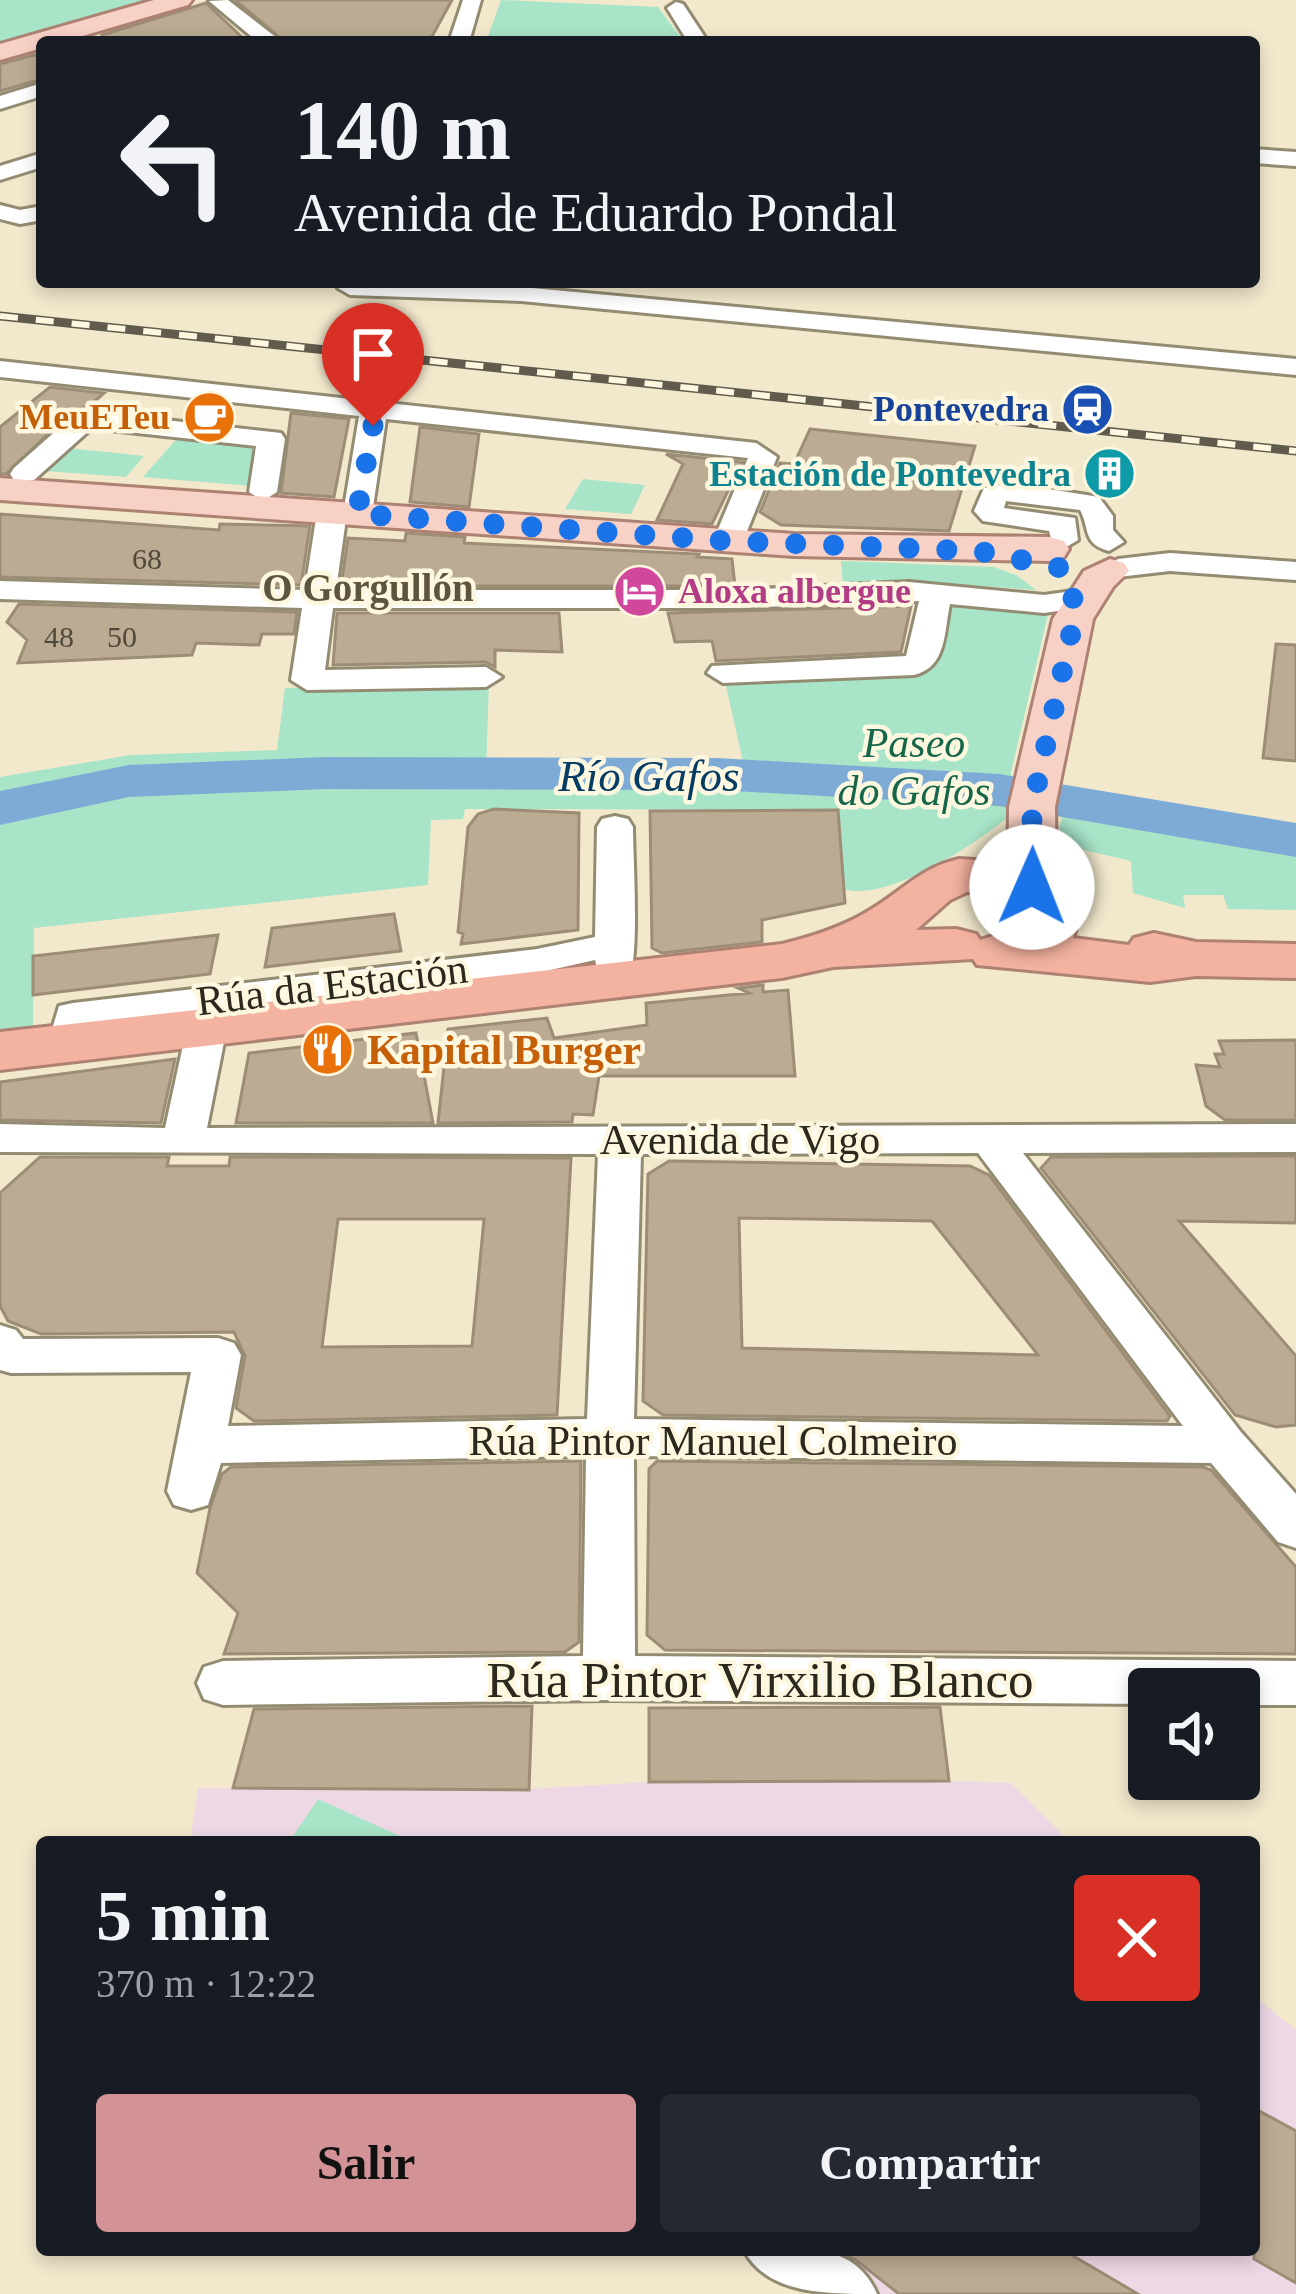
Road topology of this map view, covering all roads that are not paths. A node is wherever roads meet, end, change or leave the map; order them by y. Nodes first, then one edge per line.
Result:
1 (184, 0) edge
2 (220, 0) edge
3 (472, 0) edge
4 (676, 8) dead end
5 (57, 36) edge
6 (264, 36) edge
7 (461, 36) edge
8 (694, 36) edge
9 (36, 42) edge
10 (0, 52) edge
11 (0, 82) edge
12 (36, 86) edge
13 (36, 89) edge
14 (0, 103) edge
15 (1260, 156) edge
16 (1296, 159) edge
17 (36, 162) edge
18 (0, 173) edge
19 (0, 212) edge
20 (36, 214) edge
21 (350, 288) dead end
22 (1296, 367) edge
23 (12, 370) edge
24 (0, 390) edge
25 (374, 410) junction
26 (12, 482) edge
27 (263, 492) dead end
28 (1006, 502) dead end
29 (344, 513) junction
30 (728, 541) junction
31 (1085, 563) junction
32 (1296, 571) edge
33 (0, 590) edge
34 (936, 594) junction
35 (318, 599) junction
36 (723, 673) dead end
37 (487, 677) dead end
38 (1032, 807) junction
39 (615, 827) dead end
40 (941, 886) junction
41 (1042, 898) junction
42 (977, 949) junction
43 (833, 950) junction
44 (1196, 959) junction
45 (1296, 961) edge
46 (615, 962) junction
47 (207, 1027) junction
48 (68, 1042) junction
49 (0, 1051) edge
50 (0, 1138) edge
51 (989, 1138) junction
52 (1296, 1138) edge
53 (620, 1140) junction
54 (183, 1142) junction
55 (3, 1351) edge
56 (610, 1437) junction
57 (1224, 1445) junction
58 (1296, 1528) edge
59 (609, 1678) junction
60 (224, 1683) dead end
61 (1296, 1683) edge
62 (785, 2256) edge
63 (844, 2294) edge

1 - 2 main road
1 - 5 main road
2 - 6 street
3 - 7 street
4 - 8 street
9 - 10 main road
11 - 12 street
13 - 14 street
15 - 16 street
17 - 18 street
19 - 20 street
21 - 22 street
23 - 24 street
23 - 25 street
25 - 29 street
25 - 30 street
26 - 27 street
26 - 29 main road
28 - 31 street
29 - 30 main road
29 - 35 street
30 - 31 main road
31 - 32 street
31 - 34 street
31 - 38 main road, Rúa da Estación
33 - 35 street
34 - 35 street
34 - 36 street
35 - 37 street
38 - 40 main road, Rúa da Estación
38 - 41 main road, Rúa da Estación
39 - 46 street
40 - 41 highway
40 - 42 highway
40 - 43 highway, Rúa da Estación
41 - 42 highway
41 - 44 highway
42 - 43 highway, Rúa da Estación
42 - 44 highway, Rúa da Estación
43 - 46 highway, Rúa da Estación
44 - 45 highway
46 - 47 highway, Rúa da Estación
46 - 48 street, Rúa da Estación
47 - 48 highway, Rúa da Estación
47 - 54 street
48 - 49 highway, Rúa da Estación
50 - 54 street, Avenida de Vigo
51 - 52 street, Avenida de Vigo
51 - 53 street, Avenida de Vigo
51 - 57 street
53 - 54 street, Avenida de Vigo
53 - 56 street
55 - 56 street, Rúa Pintor Manuel Colmeiro
56 - 57 street, Rúa Pintor Manuel Colmeiro
56 - 59 street
57 - 58 street
59 - 60 street, Rúa Pintor Virxilio Blanco
59 - 61 street, Rúa Pintor Virxilio Blanco
62 - 63 street

